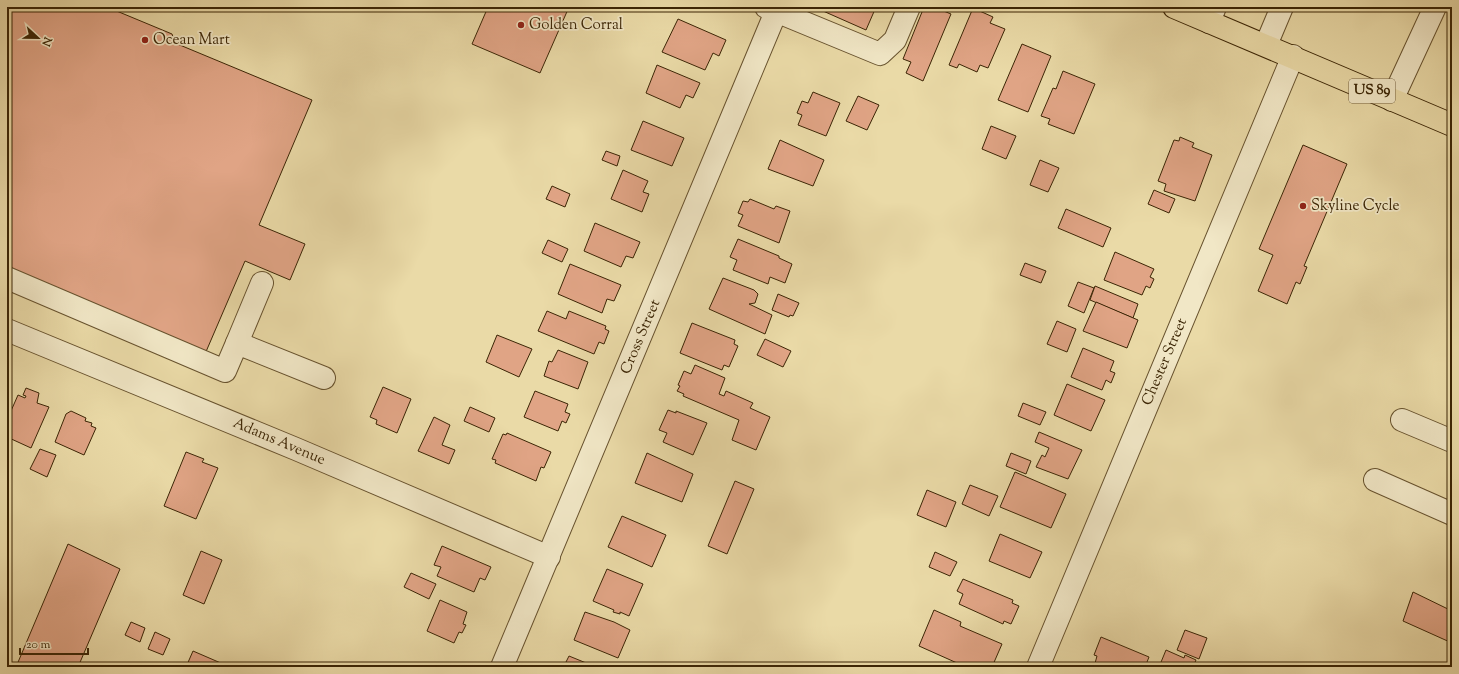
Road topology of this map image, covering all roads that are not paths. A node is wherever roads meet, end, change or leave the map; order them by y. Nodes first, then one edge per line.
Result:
1 (909, 7) edge
2 (1174, 7) edge
3 (1282, 7) edge
4 (1435, 7) edge
5 (774, 8) edge
6 (1212, 14) edge
7 (1266, 45) junction
8 (1292, 56) junction
9 (1392, 100) junction
10 (1452, 125) edge
11 (7, 278) edge
12 (262, 283) dead end
13 (7, 330) edge
14 (237, 343) junction
15 (324, 378) dead end
16 (1402, 420) dead end
17 (1452, 441) edge
18 (1375, 480) dead end
19 (1452, 514) edge
20 (549, 557) junction
21 (502, 667) edge
22 (1038, 667) edge

1 - 5 street
2 - 6 main road, US 89
3 - 7 street
4 - 9 street
5 - 20 street, Cross Street
6 - 7 main road, US 89
7 - 8 main road, US 89
8 - 9 main road, US 89
8 - 22 street, Chester Street
9 - 10 main road, US 89
11 - 14 street
12 - 14 street
13 - 20 street, Adams Avenue
14 - 15 street
16 - 17 street
18 - 19 street
20 - 21 street, Cross Street

